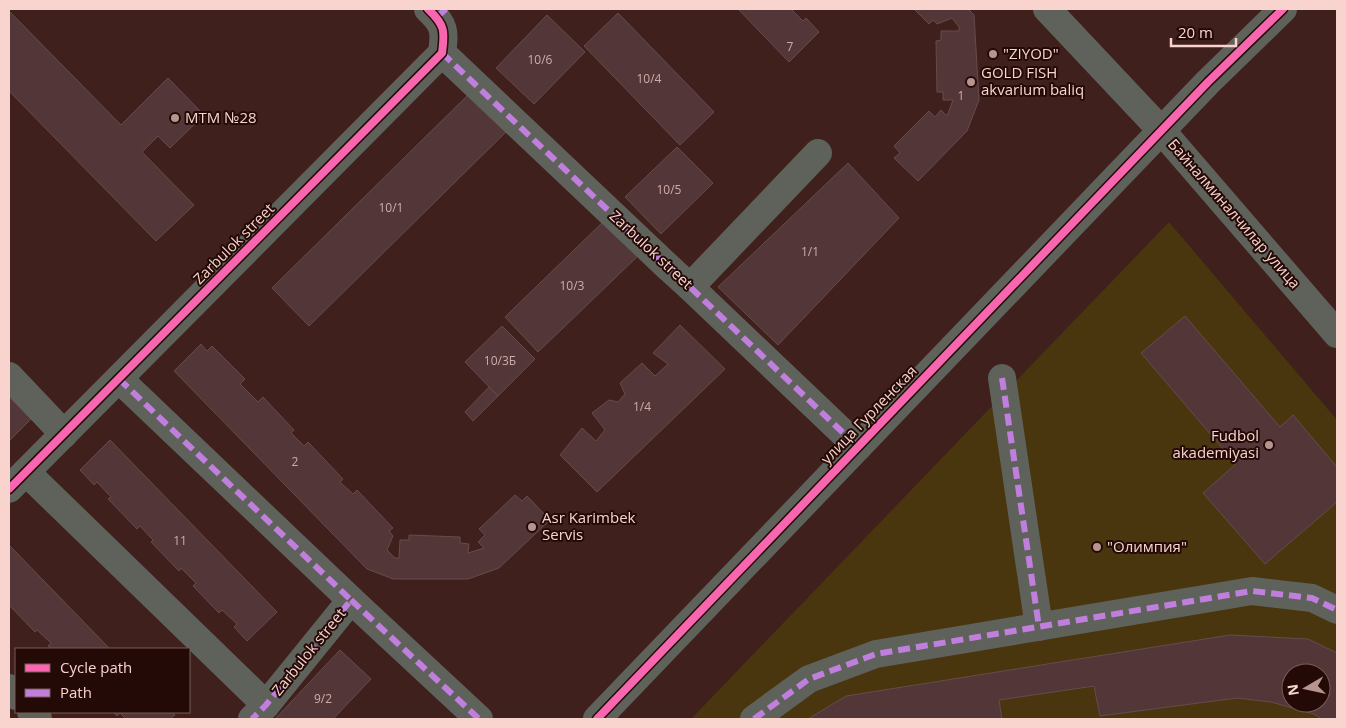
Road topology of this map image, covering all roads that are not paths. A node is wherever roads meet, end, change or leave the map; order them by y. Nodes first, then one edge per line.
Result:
1 (1047, 9) edge
2 (1283, 9) edge
3 (437, 12) edge
4 (442, 54) junction
5 (1161, 130) junction
6 (818, 154) dead end
7 (690, 287) junction
8 (1337, 334) edge
9 (9, 376) edge
10 (119, 378) junction
11 (1002, 378) dead end
12 (64, 434) junction
13 (858, 447) junction
14 (17, 481) edge
15 (351, 600) junction
16 (1337, 610) edge
17 (1039, 627) junction
18 (259, 712) edge
19 (479, 719) edge
20 (597, 719) edge
21 (754, 719) edge

1 - 5 street, Байналминалчилар улица
2 - 5 street, улица Гурленская
3 - 4 street
4 - 7 street, Zarbulok street
4 - 10 street, Zarbulok street
5 - 8 street, Байналминалчилар улица
5 - 13 street, улица Гурленская
6 - 7 street
7 - 13 street, Zarbulok street
9 - 12 street
10 - 12 street, Zarbulok street
10 - 15 street, Zarbulok street
11 - 17 street
12 - 14 street, Zarbulok street
13 - 20 street, улица Гурленская
14 - 18 street
15 - 18 street, Zarbulok street
15 - 19 street
16 - 17 street
17 - 21 street

